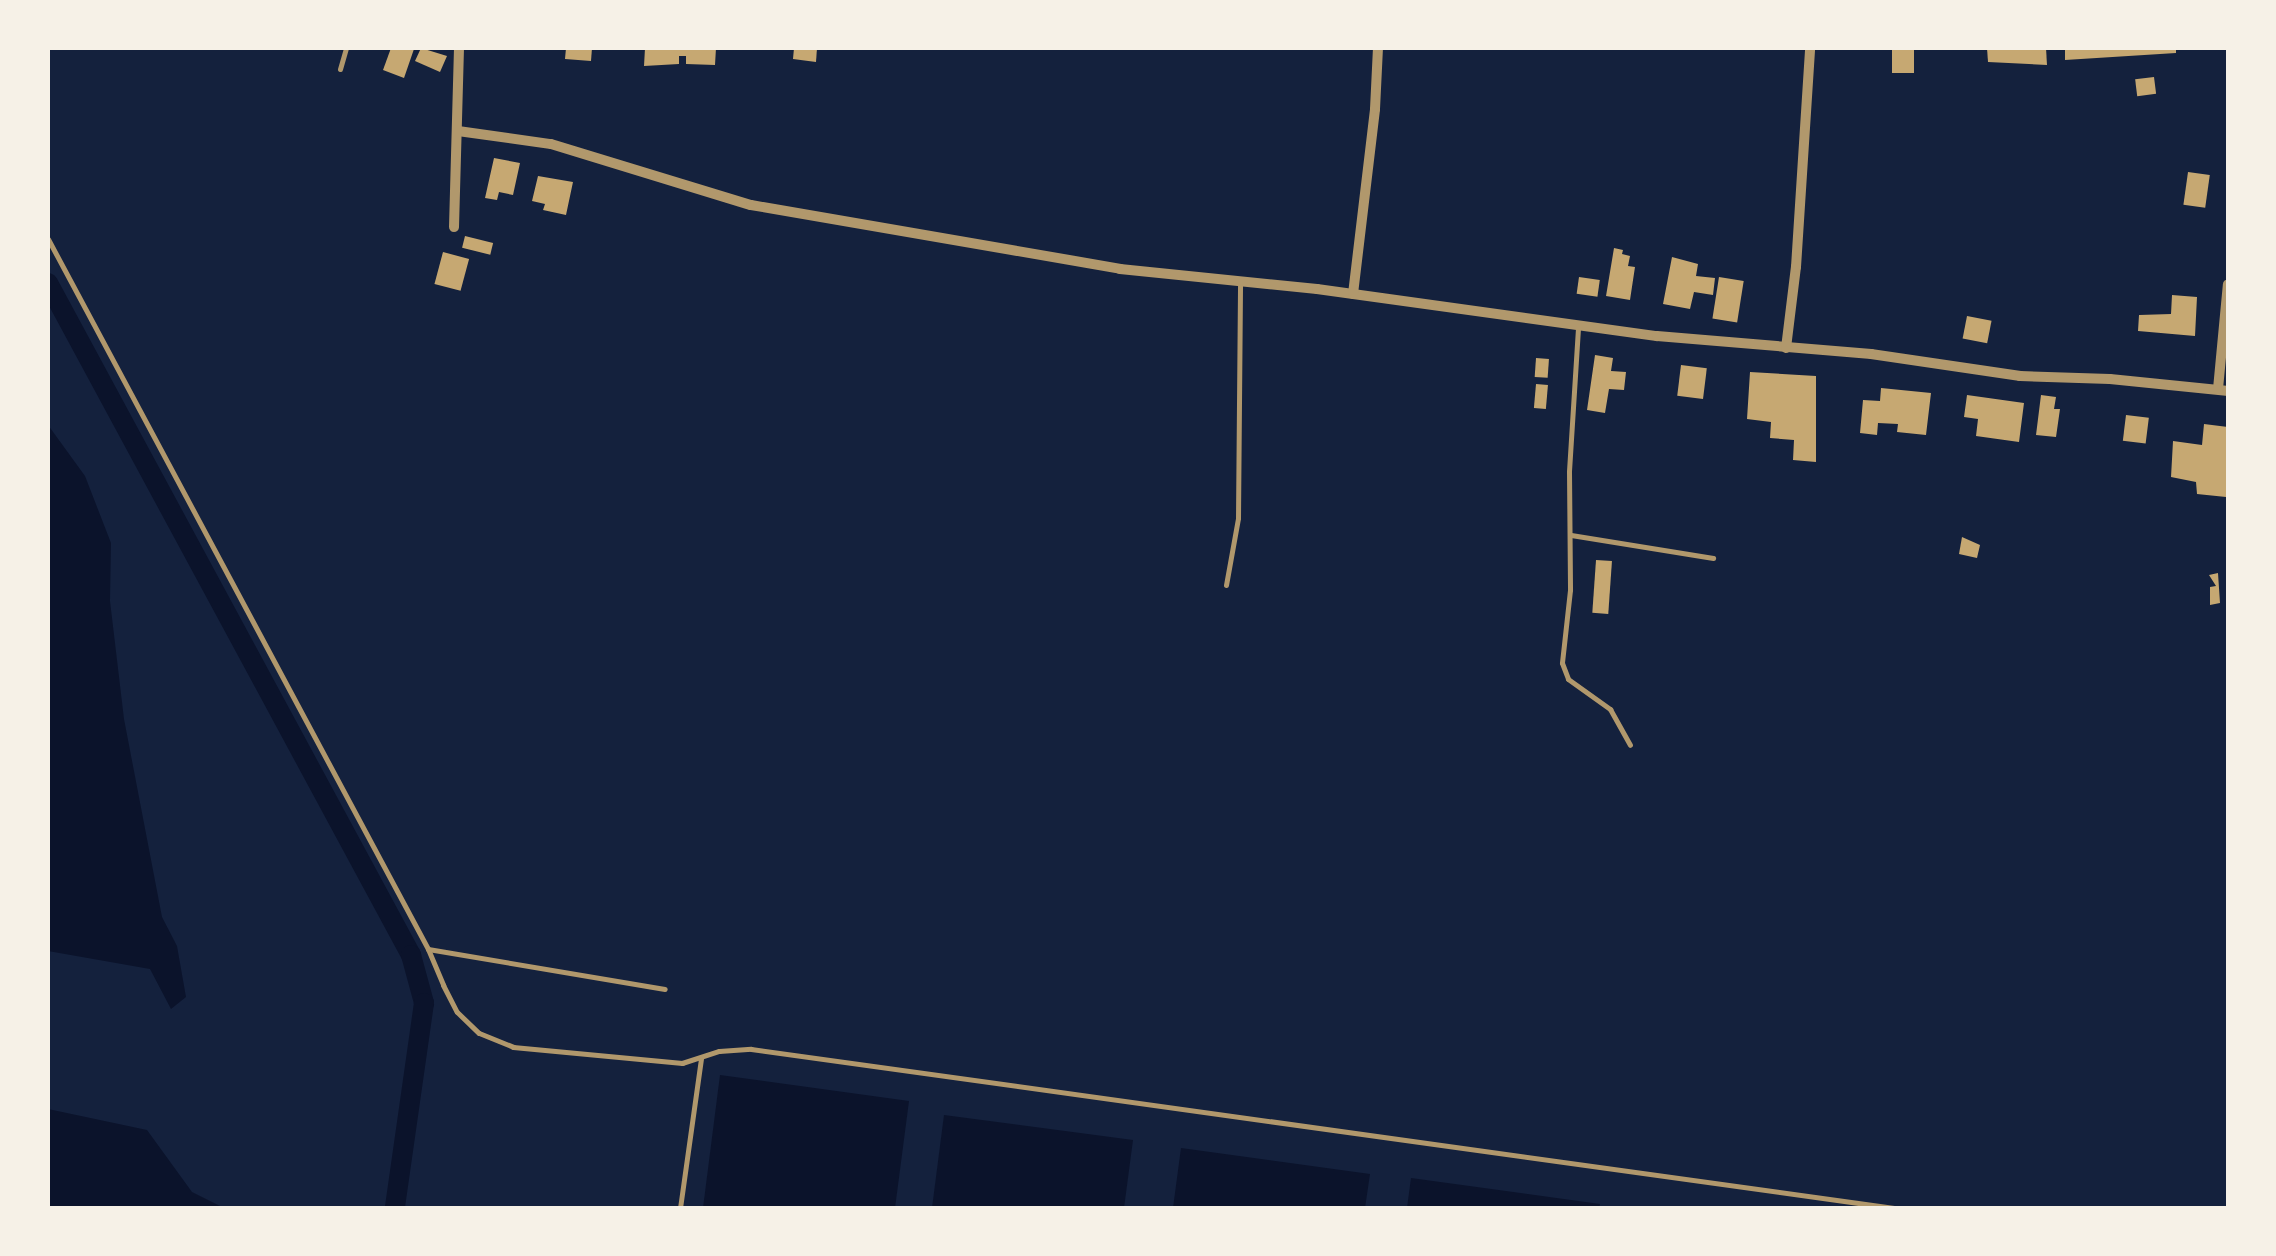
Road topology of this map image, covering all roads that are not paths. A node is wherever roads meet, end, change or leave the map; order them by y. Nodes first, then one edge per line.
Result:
1 (346, 48) edge
2 (459, 48) edge
3 (1378, 48) edge
4 (1810, 48) edge
5 (340, 68) dead end
6 (458, 130) junction
7 (454, 227) dead end
8 (48, 239) edge
9 (1240, 283) junction
10 (2228, 284) edge
11 (1352, 294) junction
12 (1578, 324) junction
13 (1786, 348) junction
14 (2223, 390) edge
15 (1571, 535) junction
16 (1713, 558) dead end
17 (1226, 585) dead end
18 (1630, 745) dead end
19 (428, 949) junction
20 (665, 988) dead end
21 (701, 1057) junction
22 (680, 1208) edge
23 (1894, 1208) edge

1 - 5 lane
2 - 6 street
3 - 11 street
4 - 13 street
6 - 7 street
6 - 9 street
8 - 19 lane
9 - 11 street
9 - 17 lane
10 - 14 street
11 - 12 street
12 - 13 street
12 - 15 lane
13 - 14 street
15 - 16 lane
15 - 18 lane
19 - 20 lane
19 - 21 lane
21 - 22 lane
21 - 23 lane

